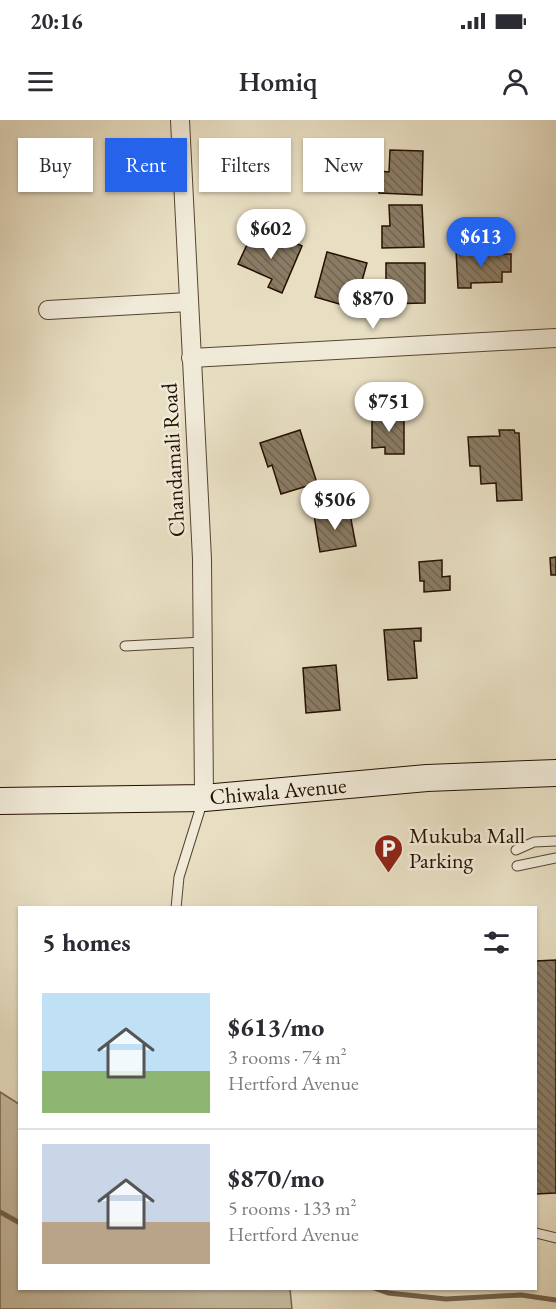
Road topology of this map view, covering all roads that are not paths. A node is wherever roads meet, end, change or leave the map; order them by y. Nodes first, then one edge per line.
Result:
1 (180, 120) edge
2 (189, 302) junction
3 (48, 310) dead end
4 (556, 338) edge
5 (191, 358) junction
6 (203, 642) junction
7 (125, 646) dead end
8 (556, 773) edge
9 (204, 798) junction
10 (0, 801) edge
11 (556, 841) edge
12 (516, 850) dead end
13 (556, 858) edge
14 (517, 866) dead end
15 (176, 906) edge
16 (537, 1233) edge
17 (556, 1238) edge

1 - 2 street, Chandamali Road
2 - 3 street
2 - 5 street, Chandamali Road
4 - 5 street
5 - 6 street, Chandamali Road
6 - 7 lane
6 - 9 street, Chandamali Road
8 - 9 main road, Chiwala Avenue
9 - 10 main road, Chiwala Avenue
9 - 15 lane
11 - 12 lane
13 - 14 lane
16 - 17 lane

